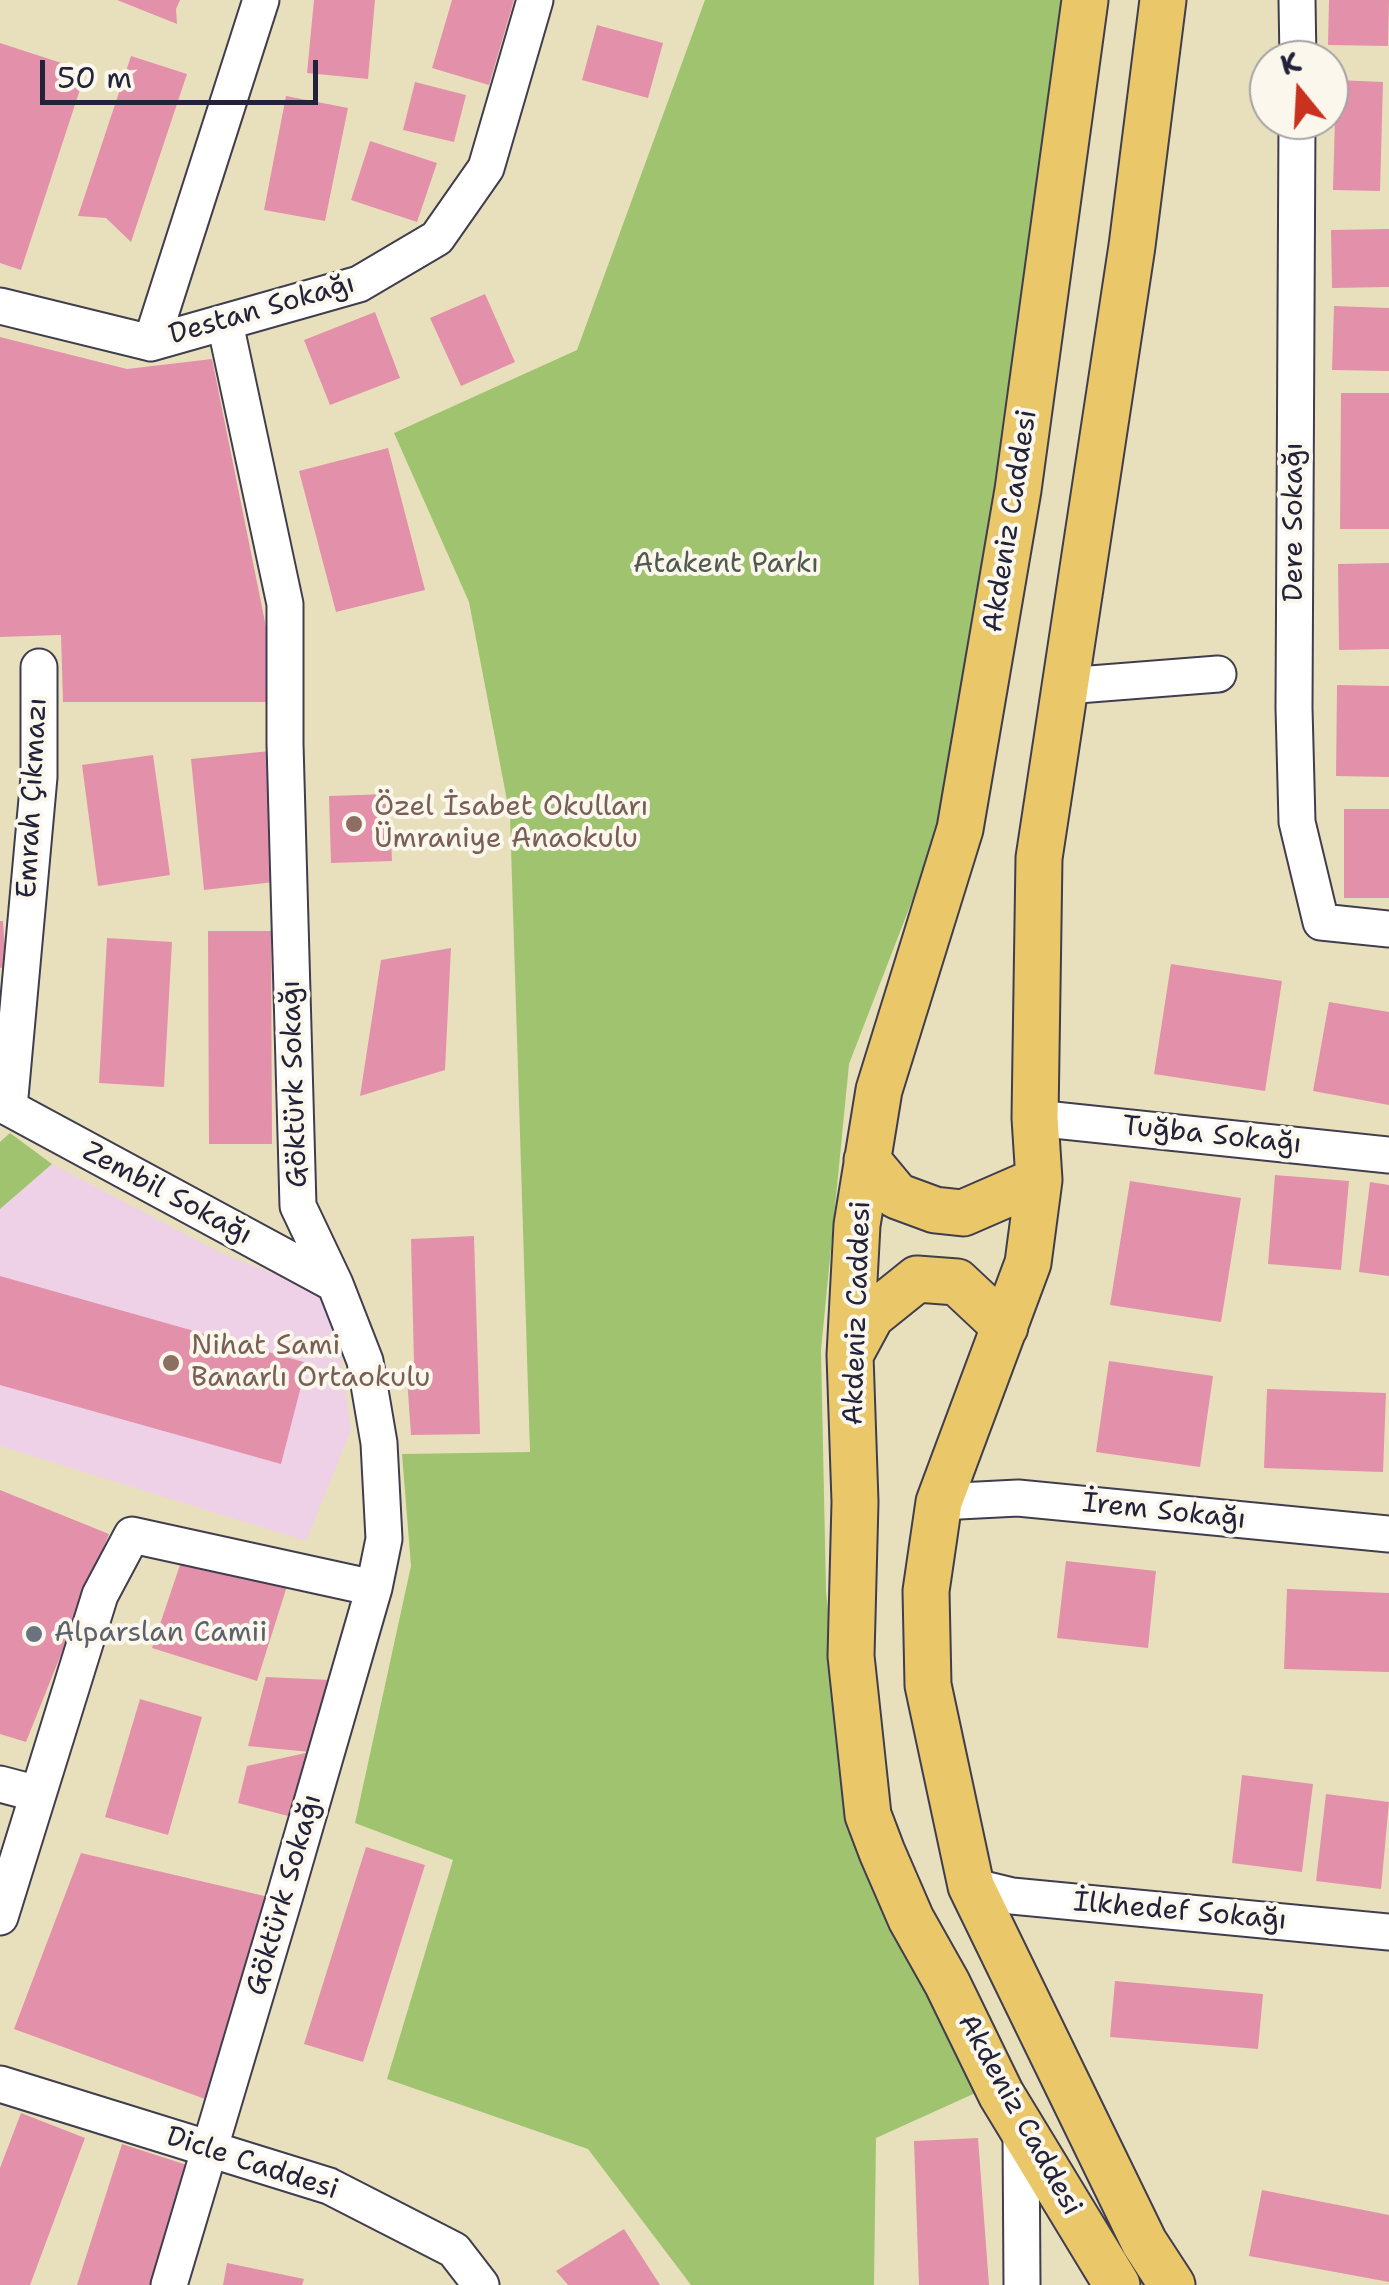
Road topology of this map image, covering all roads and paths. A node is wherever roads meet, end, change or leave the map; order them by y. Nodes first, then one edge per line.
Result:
1 (261, 0) edge
2 (535, 0) edge
3 (1086, 0) edge
4 (1163, 0) edge
5 (1297, 0) edge
6 (1298, 40) edge
7 (1297, 140) edge
8 (0, 306) edge
9 (224, 323) junction
10 (151, 342) junction
11 (38, 666) dead end
12 (1218, 674) dead end
13 (1065, 686) junction
14 (1389, 929) edge
15 (5, 1106) edge
16 (1035, 1118) junction
17 (1389, 1155) edge
18 (867, 1160) junction
19 (1039, 1180) junction
20 (335, 1284) junction
21 (1005, 1327) junction
22 (850, 1354) junction
23 (939, 1502) junction
24 (1389, 1534) edge
25 (374, 1588) junction
26 (0, 1784) edge
27 (38, 1794) junction
28 (971, 1886) junction
29 (0, 1917) edge
30 (1389, 1932) edge
31 (0, 2084) edge
32 (1022, 2129) junction
33 (212, 2150) junction
34 (454, 2250) junction
35 (1173, 2284) edge
36 (169, 2285) edge
37 (444, 2285) edge
38 (480, 2285) edge
39 (1022, 2285) edge
40 (1117, 2285) edge

1 - 10 street
2 - 9 street, Destan Sokağı
3 - 18 main road, Akdeniz Caddesi
4 - 13 main road, Akdeniz Caddesi
5 - 6 street
7 - 14 street, Dere Sokağı
8 - 10 street, Destan Sokağı
9 - 10 street, Destan Sokağı
9 - 20 street, Göktürk Sokağı
11 - 15 street, Emrah Çıkmazı
12 - 13 street
13 - 16 main road, Akdeniz Caddesi
15 - 20 street, Zembil Sokağı
16 - 17 street, Tuğba Sokağı
16 - 19 main road, Akdeniz Caddesi
18 - 19 main road
18 - 22 main road, Akdeniz Caddesi
19 - 21 main road, Akdeniz Caddesi
20 - 25 street, Göktürk Sokağı
21 - 22 main road
21 - 23 main road, Akdeniz Caddesi
22 - 32 main road, Akdeniz Caddesi
23 - 24 street, İrem Sokağı
23 - 28 main road, Akdeniz Caddesi
25 - 27 street
25 - 33 street, Göktürk Sokağı
26 - 27 street
27 - 29 street
28 - 30 street, İlkhedef Sokağı
28 - 35 main road, Akdeniz Caddesi
31 - 33 street, Dicle Caddesi
32 - 39 street
32 - 40 main road, Akdeniz Caddesi
33 - 34 street, Dicle Caddesi
33 - 36 street, Göktürk Sokağı
34 - 37 street
34 - 38 street, Dicle Caddesi

